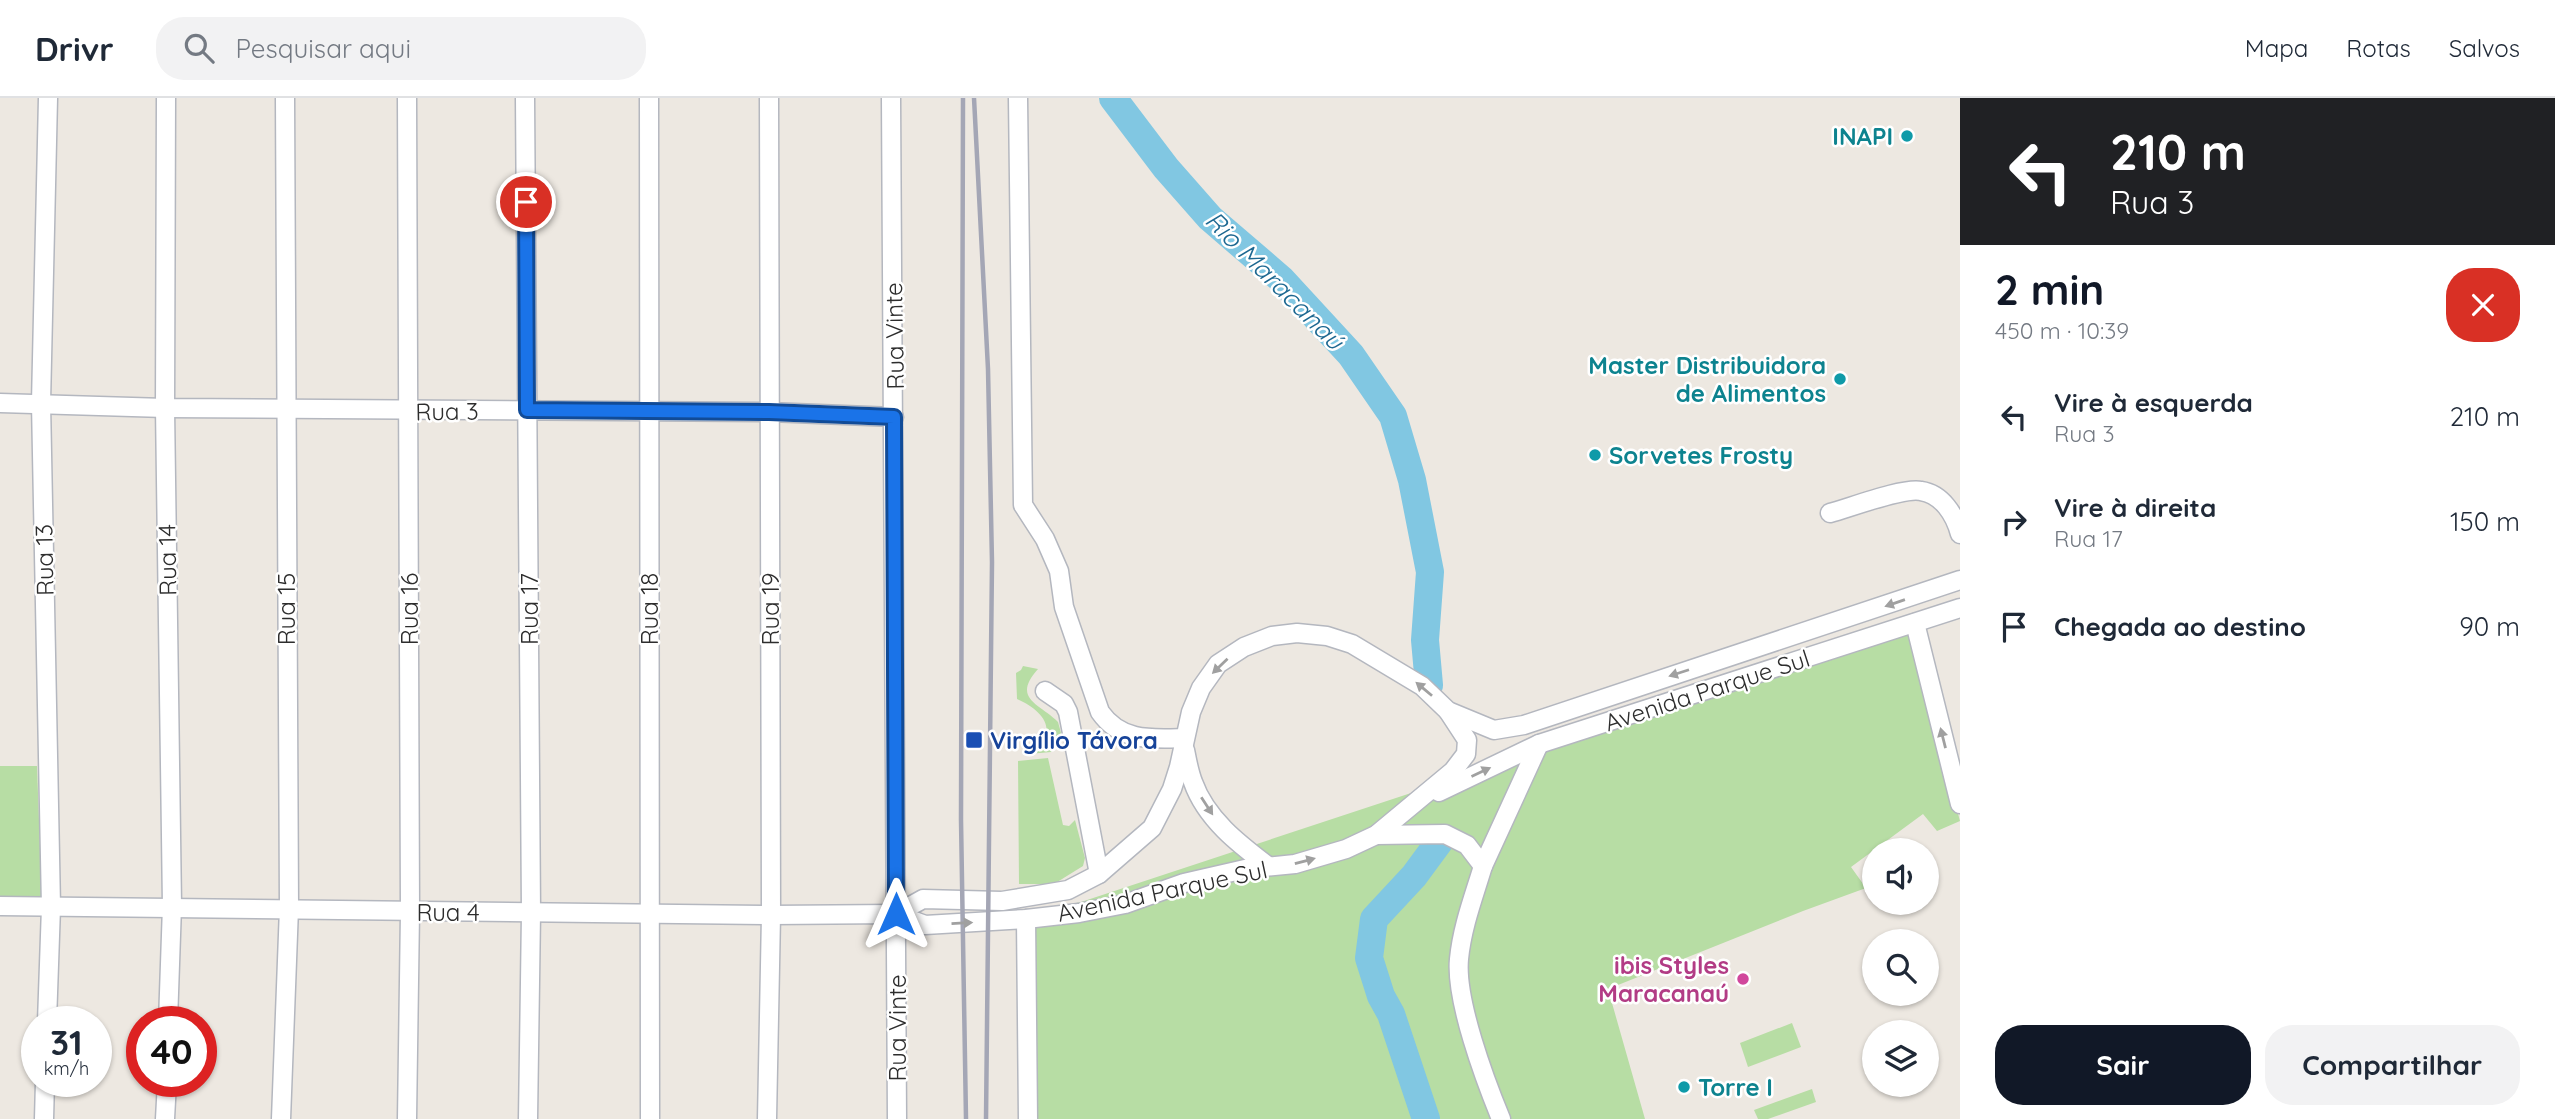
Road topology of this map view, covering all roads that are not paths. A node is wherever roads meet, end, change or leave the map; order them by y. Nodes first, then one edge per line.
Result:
1 (48, 98) edge
2 (166, 98) edge
3 (285, 98) edge
4 (407, 98) edge
5 (525, 98) edge
6 (649, 98) edge
7 (769, 98) edge
8 (891, 98) edge
9 (1018, 98) edge
10 (0, 402) edge
11 (41, 403) junction
12 (164, 408) junction
13 (285, 410) junction
14 (527, 410) junction
15 (408, 412) junction
16 (648, 412) junction
17 (769, 412) junction
18 (894, 417) junction
19 (1830, 513) dead end
20 (1960, 534) edge
21 (1960, 580) edge
22 (1960, 608) edge
23 (1915, 624) junction
24 (1045, 691) dead end
25 (1448, 711) junction
26 (1184, 741) junction
27 (1539, 744) junction
28 (1420, 801) junction
29 (1960, 804) edge
30 (1376, 835) junction
31 (1268, 866) junction
32 (1483, 866) junction
33 (1099, 874) junction
34 (0, 906) edge
35 (172, 906) junction
36 (51, 907) junction
37 (289, 908) junction
38 (410, 912) junction
39 (531, 913) junction
40 (651, 913) junction
41 (896, 914) junction
42 (771, 915) junction
43 (1026, 919) junction
44 (48, 1006) edge
45 (169, 1006) edge
46 (45, 1097) edge
47 (166, 1097) edge
48 (44, 1119) edge
49 (165, 1119) edge
50 (281, 1119) edge
51 (407, 1119) edge
52 (527, 1119) edge
53 (650, 1119) edge
54 (767, 1119) edge
55 (897, 1119) edge
56 (1028, 1119) edge
57 (1501, 1119) edge

1 - 11 street, Rua 13
2 - 12 street, Rua 14
3 - 13 street, Rua 15
4 - 15 street, Rua 16
5 - 14 street, Rua 17
6 - 16 street, Rua 18
7 - 17 street, Rua 19
8 - 18 street, Rua Vinte
9 - 26 street
10 - 11 street, Rua 3
11 - 12 street, Rua 3
11 - 36 street, Rua 13
12 - 13 street, Rua 3
12 - 35 street, Rua 14
13 - 15 street, Rua 3
13 - 37 street, Rua 15
14 - 15 street, Rua 3
14 - 16 street, Rua 3
14 - 39 street, Rua 17
15 - 38 street, Rua 16
16 - 17 street, Rua 3
16 - 40 street, Rua 18
17 - 18 street, Rua 3
17 - 42 street, Rua 19
18 - 41 street, Rua Vinte
19 - 20 street
21 -> 25 street, Avenida Parque Sul
22 - 23 street, Avenida Parque Sul
23 - 27 street, Avenida Parque Sul
29 -> 23 street
24 - 33 street
25 -> 26 street, Avenida Parque Sul
25 - 28 street, Avenida Parque Sul
26 -> 31 street
26 - 33 street, Avenida Parque Sul
28 -> 27 street, Avenida Parque Sul
27 - 32 street
28 - 30 street, Avenida Parque Sul
31 -> 30 street, Avenida Parque Sul
30 - 32 street
31 - 43 street, Avenida Parque Sul
32 - 57 street
33 - 41 street, Avenida Parque Sul
34 - 36 street, Rua 4
35 - 36 street, Rua 4
35 - 37 street, Rua 4
35 - 45 street, Rua 14
36 - 44 street, Rua 13
37 - 38 street, Rua 4
37 - 50 street, Rua 15
38 - 39 street, Rua 4
38 - 51 street, Rua 16
39 - 40 street, Rua 4
39 - 52 street, Rua 17
40 - 42 street, Rua 4
40 - 53 street, Rua 18
41 - 42 street, Rua 4
41 -> 43 street, Avenida Parque Sul
41 - 55 street, Rua Vinte
42 - 54 street, Rua 19
43 - 56 street
46 - 48 street
47 - 49 street

